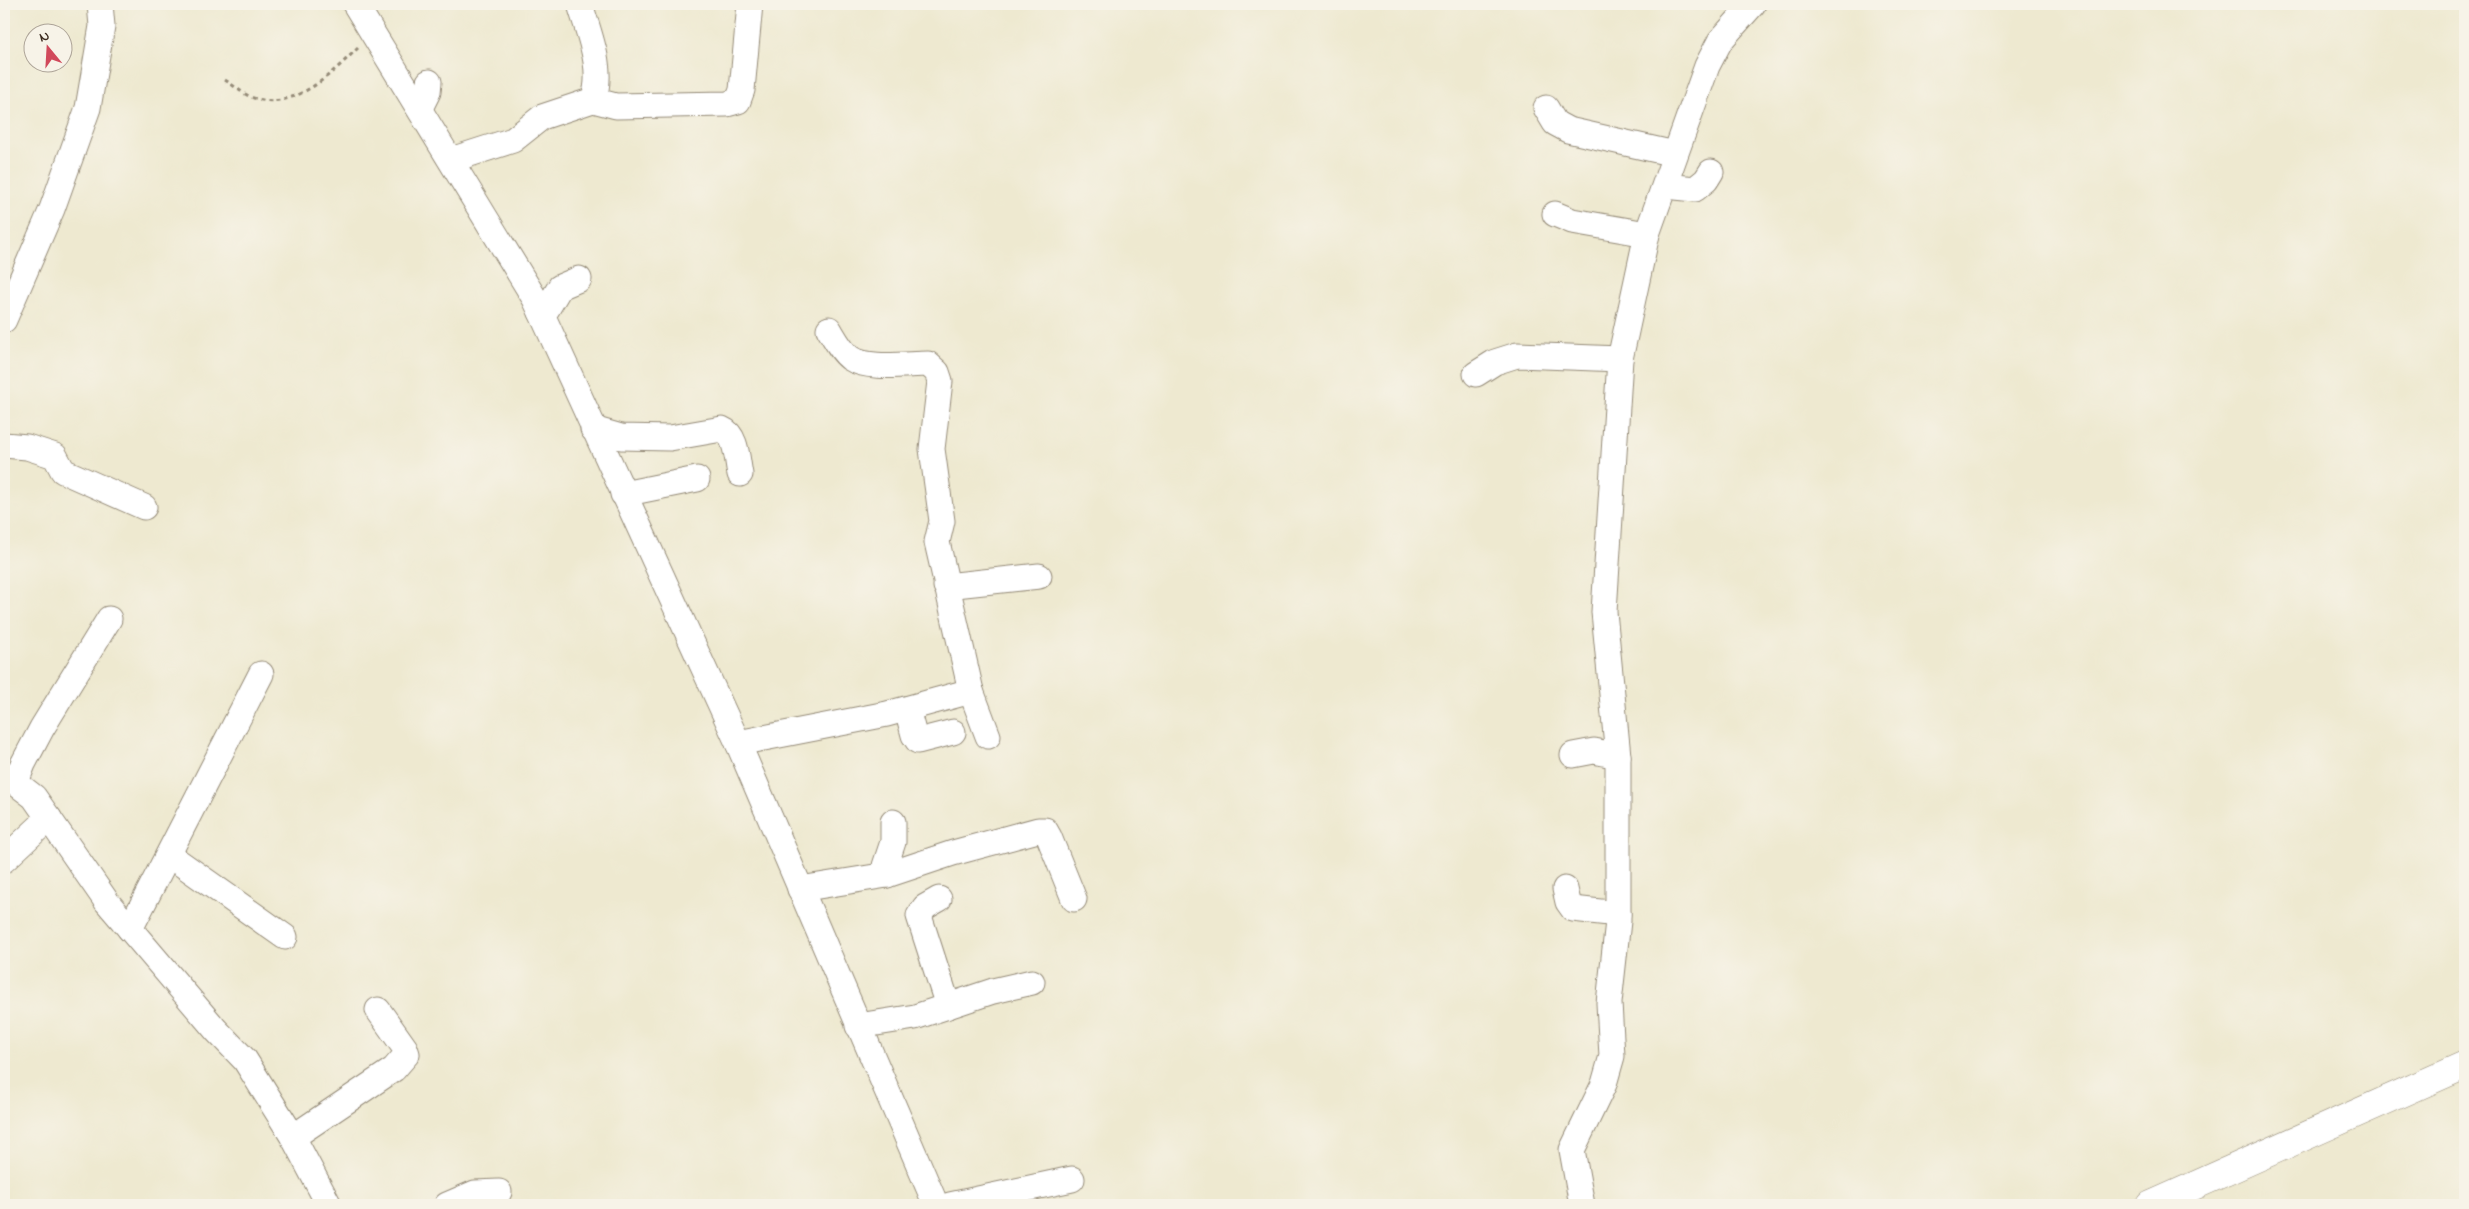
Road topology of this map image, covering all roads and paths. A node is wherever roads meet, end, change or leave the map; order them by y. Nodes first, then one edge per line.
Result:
1 (100, 4) edge
2 (355, 4) edge
3 (580, 4) edge
4 (750, 4) edge
5 (1753, 4) edge
6 (373, 33) junction
7 (225, 80) dead end
8 (593, 100) junction
9 (1546, 108) dead end
10 (1675, 154) junction
11 (451, 160) junction
12 (1711, 172) dead end
13 (1666, 186) junction
14 (1555, 214) dead end
15 (1647, 234) junction
16 (579, 279) dead end
17 (541, 312) junction
18 (4, 320) edge
19 (829, 329) dead end
20 (1620, 359) junction
21 (1476, 374) dead end
22 (594, 428) junction
23 (4, 446) edge
24 (740, 474) dead end
25 (697, 479) dead end
26 (623, 494) junction
27 (144, 507) dead end
28 (1039, 576) dead end
29 (946, 586) junction
30 (109, 619) dead end
31 (261, 674) dead end
32 (971, 691) junction
33 (907, 709) junction
34 (953, 732) dead end
35 (988, 736) dead end
36 (738, 743) junction
37 (1573, 755) dead end
38 (1618, 756) junction
39 (10, 778) edge
40 (49, 818) junction
41 (892, 822) dead end
42 (169, 856) junction
43 (4, 860) edge
44 (887, 875) junction
45 (800, 889) junction
46 (1565, 889) dead end
47 (1074, 899) dead end
48 (939, 900) dead end
49 (1618, 914) junction
50 (130, 929) junction
51 (285, 937) dead end
52 (1032, 982) dead end
53 (948, 1006) junction
54 (378, 1010) dead end
55 (858, 1026) junction
56 (2465, 1065) edge
57 (293, 1138) junction
58 (1072, 1180) dead end
59 (499, 1192) dead end
60 (329, 1205) edge
61 (447, 1205) edge
62 (936, 1205) edge
63 (950, 1205) edge
64 (1582, 1205) edge
65 (2151, 1205) edge

1 - 18 street
2 - 6 street
3 - 8 street
4 - 8 street
5 - 10 street
6 - 7 path
6 - 11 street
8 - 11 street
9 - 10 street
10 - 13 street
11 - 17 street
12 - 13 street
13 - 15 street
14 - 15 street
15 - 20 street
16 - 17 street
17 - 22 street
19 - 29 street
20 - 21 street
20 - 38 street
22 - 24 street
22 - 26 street
23 - 27 street
25 - 26 street
26 - 36 street
28 - 29 street
29 - 32 street
30 - 39 street
31 - 42 street
32 - 33 street
32 - 35 street
33 - 34 street
33 - 36 street
36 - 45 street
37 - 38 street
38 - 49 street
39 - 40 street
40 - 43 street
40 - 50 street
41 - 44 street
42 - 50 street
42 - 51 street
44 - 45 street
44 - 47 street
45 - 55 street
46 - 49 street
48 - 53 street
49 - 64 street
50 - 57 street
52 - 53 street
53 - 55 street
54 - 57 street
55 - 62 street
56 - 65 main road
57 - 60 street
58 - 63 street
59 - 61 street

